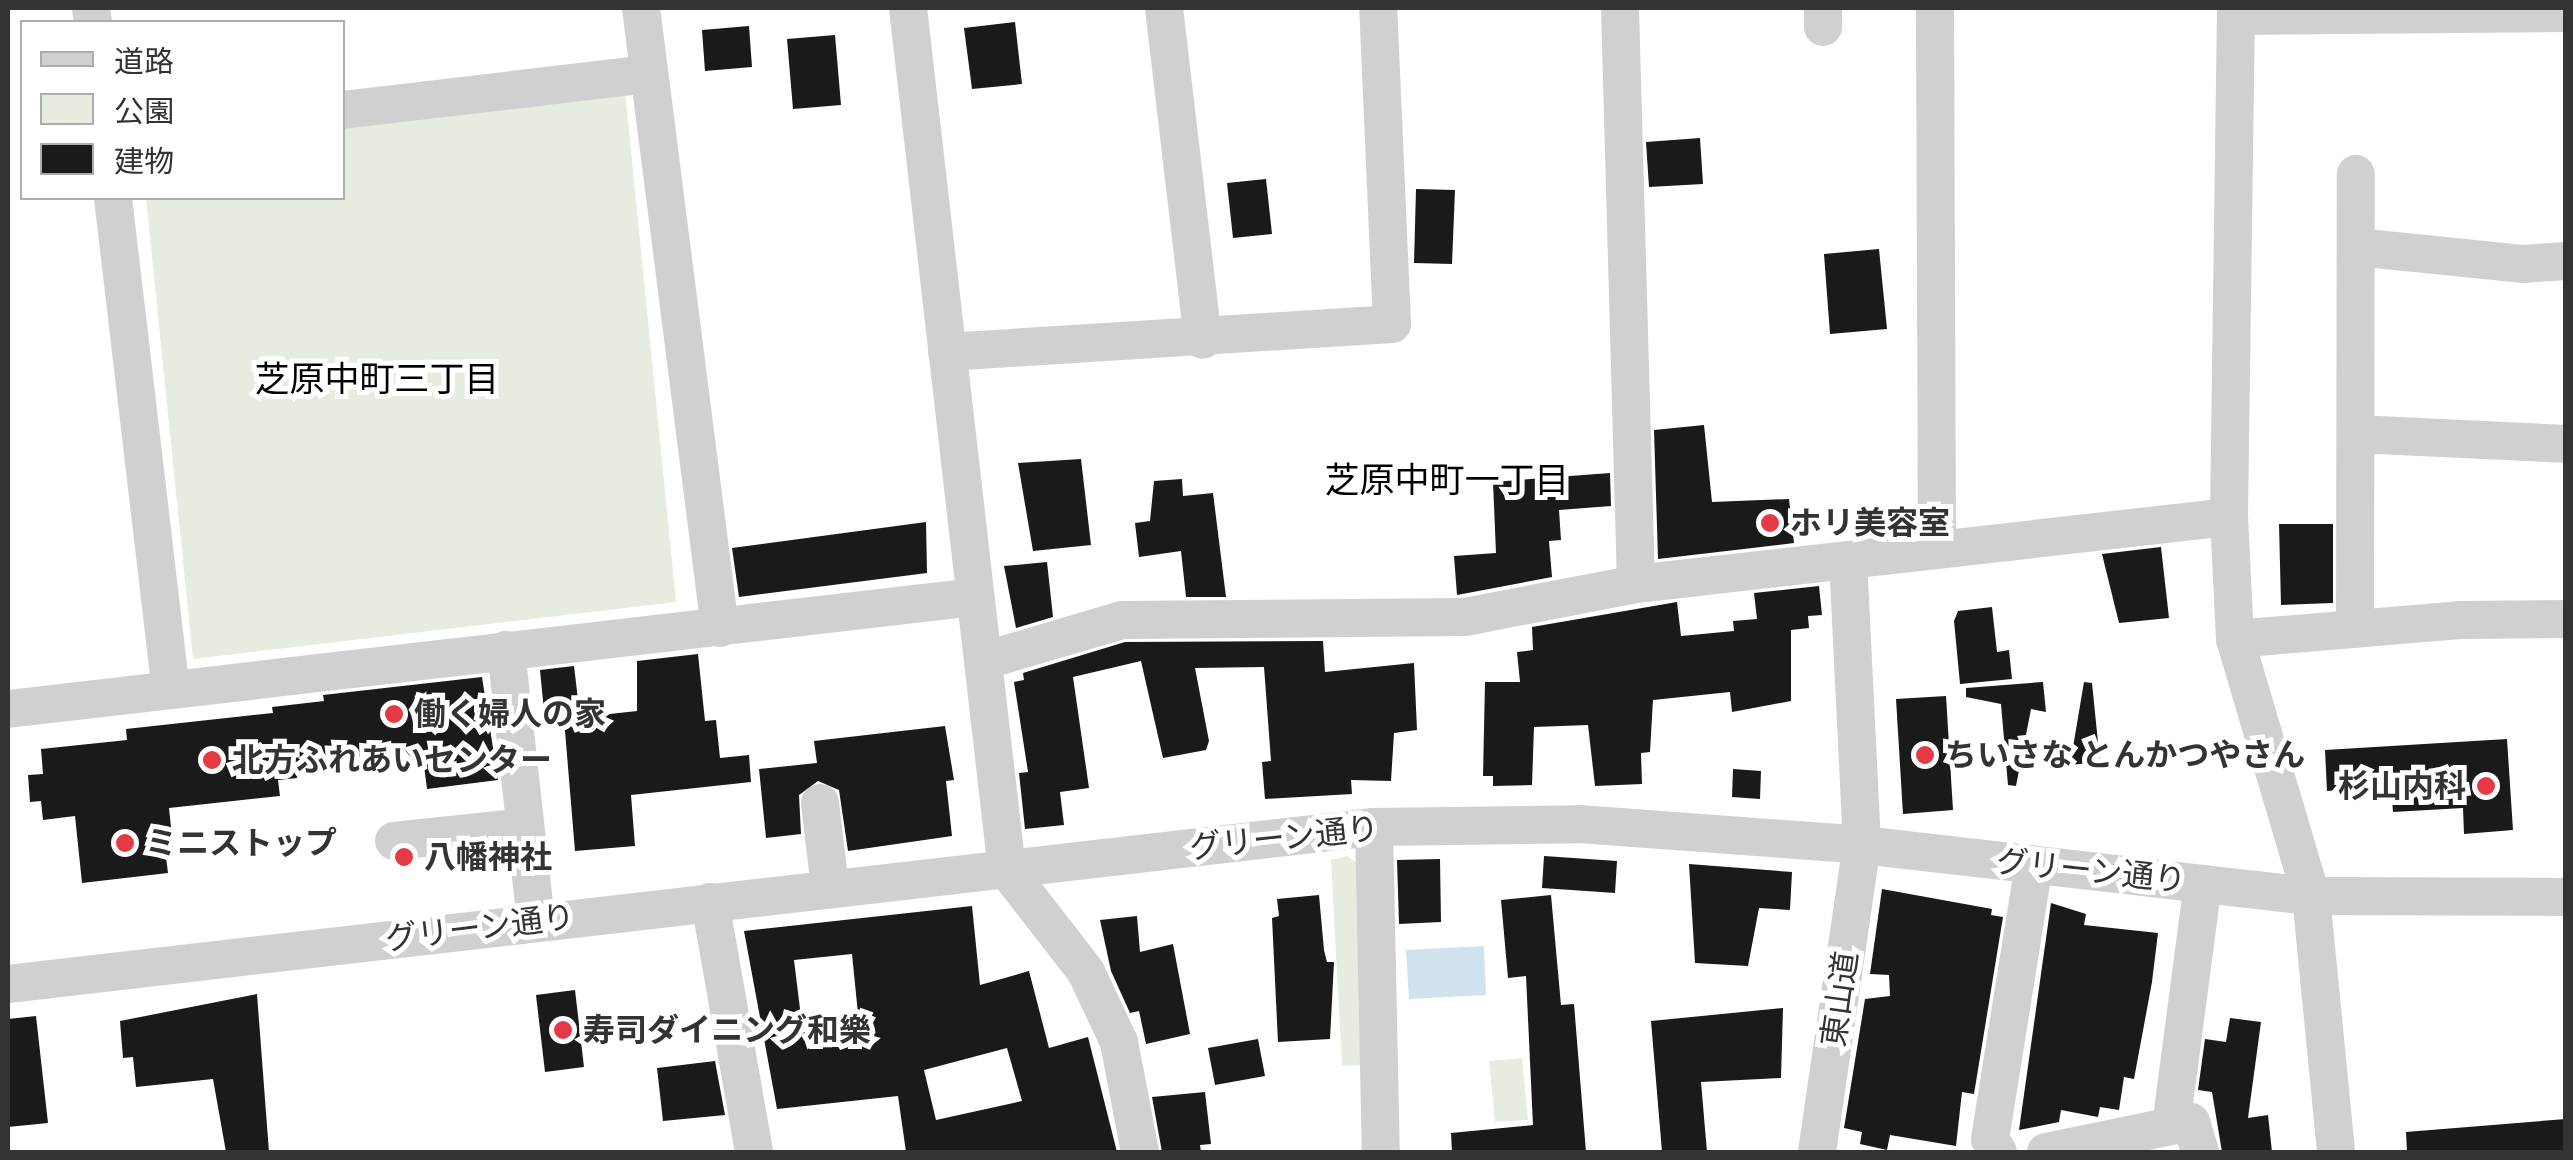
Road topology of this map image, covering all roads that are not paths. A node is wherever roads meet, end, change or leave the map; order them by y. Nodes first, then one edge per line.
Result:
1 (641, 8) edge
2 (908, 8) edge
3 (1164, 8) edge
4 (1378, 8) edge
5 (1620, 8) edge
6 (1935, 8) edge
7 (2470, 10) edge
8 (2236, 12) edge
9 (2566, 13) edge
10 (649, 74) junction
11 (345, 110) edge
12 (2356, 174) dead end
13 (113, 200) edge
14 (2356, 247) junction
15 (2566, 261) edge
16 (1203, 340) junction
17 (947, 352) junction
18 (2356, 434) junction
19 (2566, 444) edge
20 (2229, 517) junction
21 (1937, 550) junction
22 (1848, 560) junction
23 (1636, 584) junction
24 (974, 598) junction
25 (2566, 620) edge
26 (720, 628) junction
27 (2355, 629) junction
28 (2235, 639) junction
29 (506, 650) junction
30 (983, 660) junction
31 (171, 690) junction
32 (8, 709) edge
33 (820, 803) dead end
34 (1374, 827) junction
35 (525, 828) junction
36 (394, 841) dead end
37 (1862, 845) junction
38 (2034, 865) junction
39 (1007, 870) junction
40 (2203, 884) junction
41 (830, 888) junction
42 (2311, 896) junction
43 (2566, 897) edge
44 (710, 902) junction
45 (536, 922) junction
46 (8, 984) edge
47 (2171, 1126) junction
48 (754, 1152) edge
49 (1140, 1152) edge
50 (1381, 1152) edge
51 (1817, 1152) edge
52 (1998, 1152) edge
53 (2046, 1152) edge
54 (2200, 1152) edge
55 (2336, 1152) edge

1 - 10 street
2 - 17 street
3 - 16 street
4 - 16 street
5 - 23 street
6 - 21 street
7 - 8 street
7 - 9 street
8 - 20 street
10 - 11 street
10 - 26 street
12 - 14 street
13 - 31 street
14 - 15 street
14 - 18 street
16 - 17 street
17 - 24 street
18 - 19 street
18 - 27 street
20 - 21 street
20 - 28 street
21 - 22 street
22 - 23 street
22 - 37 street, 東山道
23 - 30 street
24 - 26 street
24 - 30 street
25 - 27 street
26 - 29 street
27 - 28 street
28 - 42 street
29 - 31 street
29 - 35 street
30 - 39 street
31 - 32 street
33 - 41 street
34 - 37 street, グリーン通り
34 - 39 street, グリーン通り
34 - 50 street
35 - 36 street
35 - 45 street
37 - 38 street, グリーン通り
37 - 51 street, 東山道
38 - 40 street, グリーン通り
38 - 52 street
39 - 41 street, グリーン通り
39 - 49 street
40 - 42 street, グリーン通り
40 - 47 street
41 - 44 street, グリーン通り
42 - 43 street, グリーン通り
42 - 55 street
44 - 45 street, グリーン通り
44 - 48 street
45 - 46 street, グリーン通り
47 - 53 street
47 - 54 street

